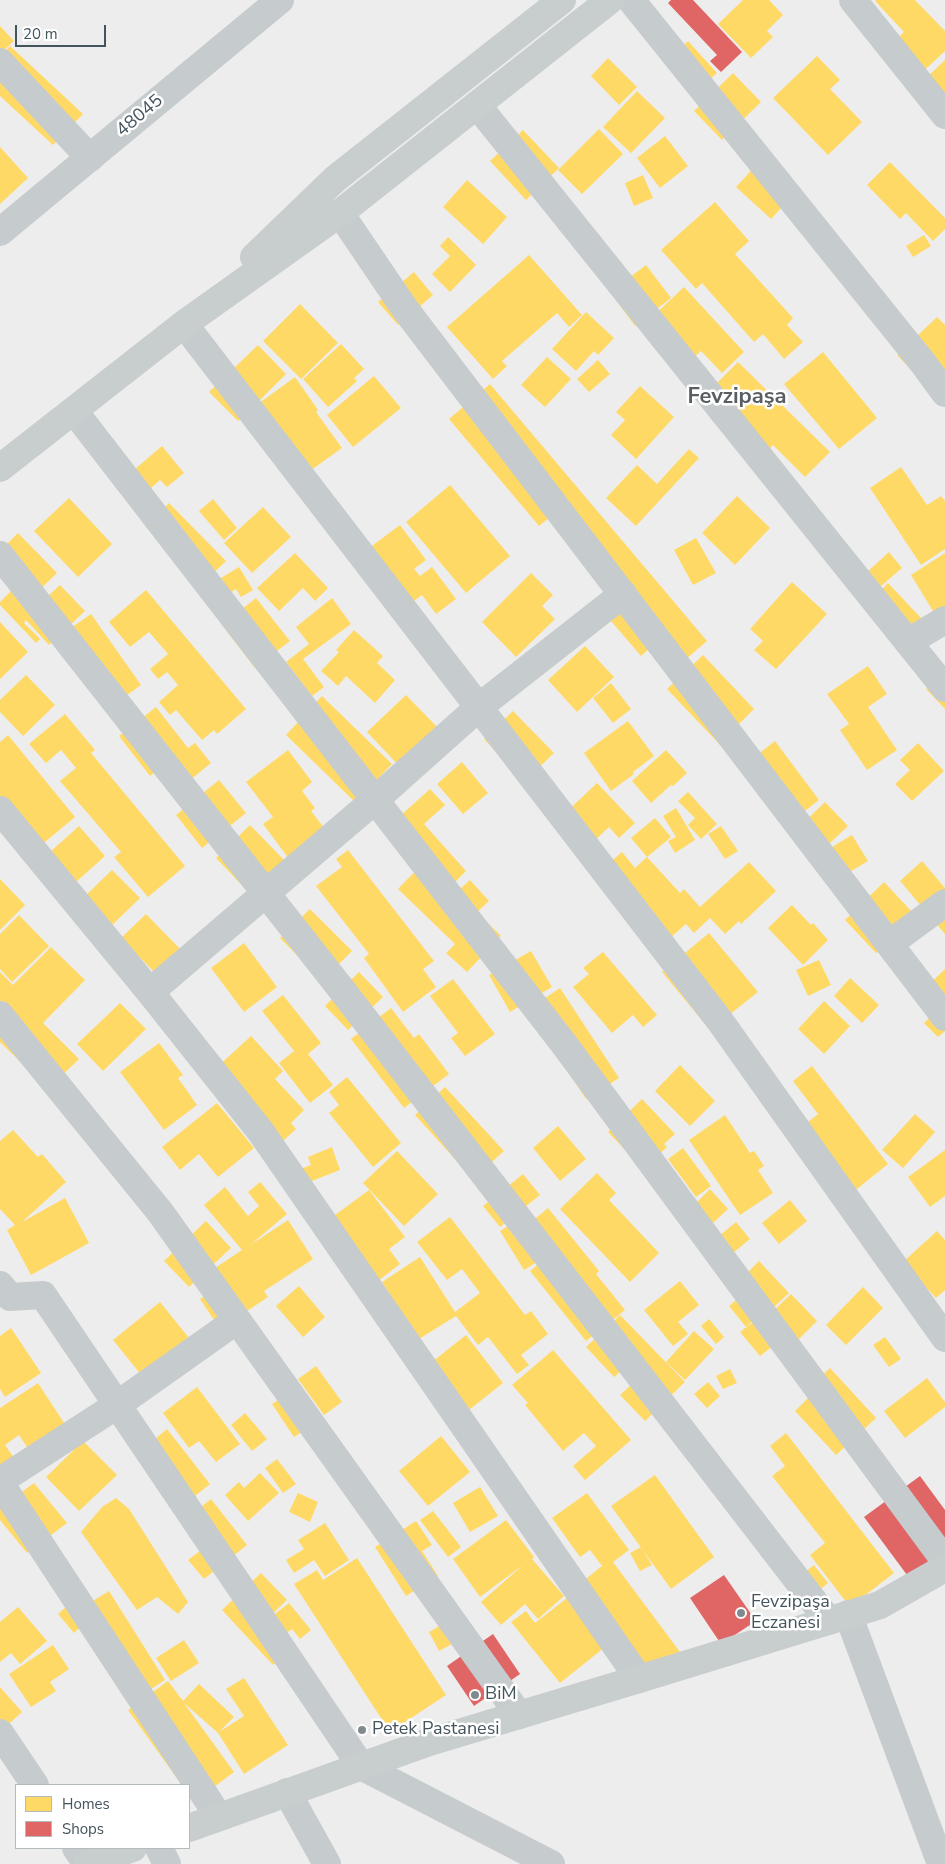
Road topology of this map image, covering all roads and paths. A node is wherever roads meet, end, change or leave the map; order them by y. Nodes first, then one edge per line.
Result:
1 (280, 0) edge
2 (562, 0) edge
3 (610, 0) edge
4 (631, 0) edge
5 (853, 0) edge
6 (0, 62) edge
7 (477, 105) junction
8 (945, 115) edge
9 (90, 158) junction
10 (340, 213) junction
11 (0, 232) edge
12 (184, 324) junction
13 (945, 393) edge
14 (74, 411) junction
15 (0, 468) edge
16 (0, 555) edge
17 (623, 594) junction
18 (945, 620) edge
19 (908, 642) junction
20 (945, 688) edge
21 (479, 707) junction
22 (376, 799) junction
23 (0, 810) edge
24 (266, 894) junction
25 (945, 902) edge
26 (889, 944) junction
27 (150, 992) junction
28 (0, 1016) edge
29 (945, 1017) edge
30 (0, 1285) edge
31 (237, 1320) junction
32 (945, 1338) edge
33 (117, 1405) junction
34 (0, 1482) edge
35 (945, 1561) edge
36 (945, 1568) edge
37 (838, 1618) junction
38 (639, 1679) junction
39 (519, 1715) junction
40 (0, 1733) edge
41 (361, 1766) junction
42 (34, 1784) edge
43 (287, 1792) junction
44 (219, 1817) junction
45 (190, 1828) edge
46 (77, 1849) edge
47 (130, 1849) edge
48 (160, 1849) edge
49 (87, 1864) edge
50 (168, 1864) edge
51 (327, 1864) edge
52 (551, 1864) edge
53 (940, 1864) edge

1 - 9 street, 48045
2 - 12 main road
3 - 7 main road
4 - 13 street
5 - 8 street
6 - 9 street
7 - 10 main road
7 - 19 street
9 - 11 street, 48045
10 - 12 main road
10 - 17 street
12 - 14 main road
12 - 21 street
14 - 15 main road
14 - 22 street
16 - 24 street
17 - 21 street
17 - 26 street
18 - 19 street
19 - 20 street
21 - 22 street
21 - 32 street
22 - 24 street
22 - 35 street
23 - 27 street
24 - 27 street
24 - 37 street
25 - 26 street
26 - 29 street
27 - 38 street
28 - 31 street
30 - 33 street
31 - 33 street
31 - 39 street
33 - 34 street
33 - 41 street
34 - 44 street
36 - 37 main road
37 - 38 main road
37 - 53 street
38 - 39 main road
39 - 41 main road
40 - 42 street
41 - 43 main road
41 - 52 street
43 - 44 main road
43 - 51 street
44 - 45 main road
46 - 49 street
47 - 49 main road
48 - 50 street

